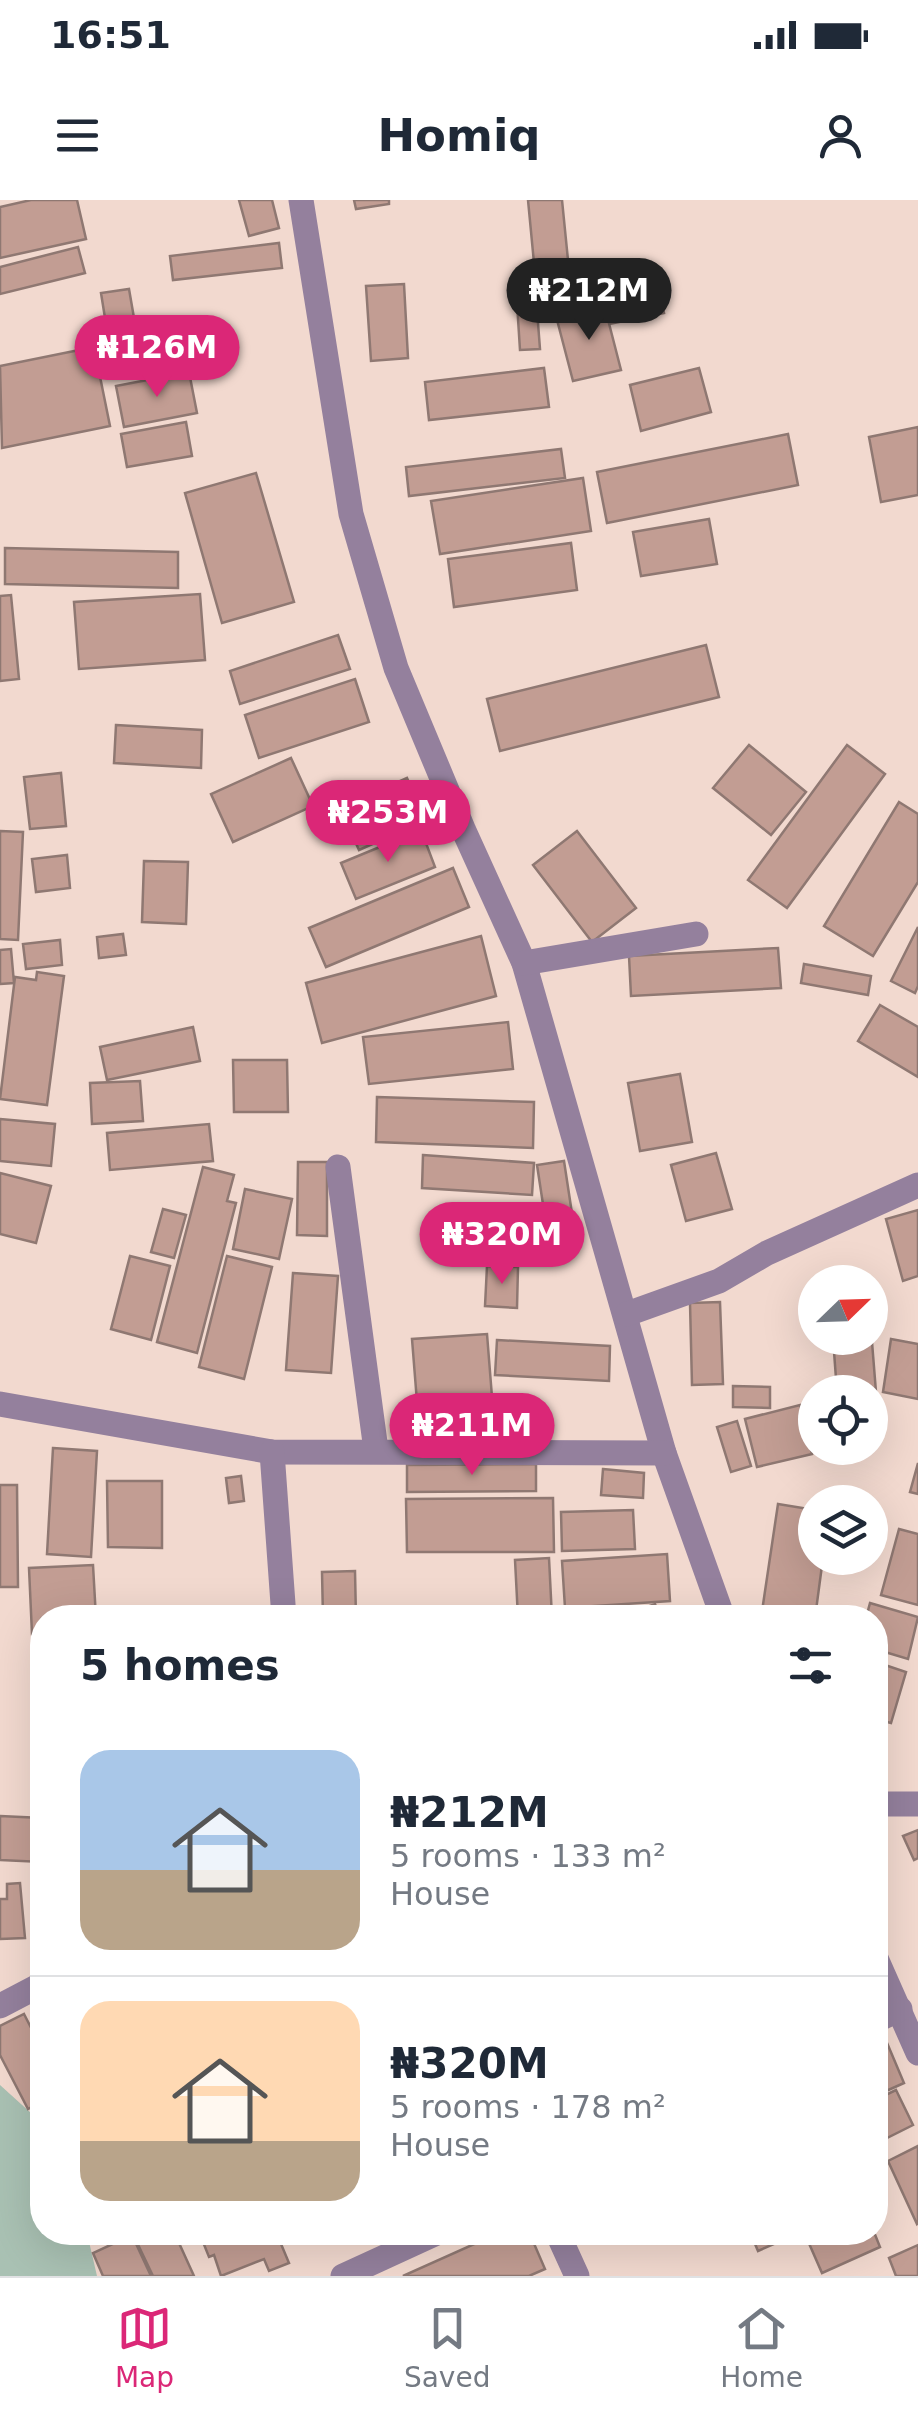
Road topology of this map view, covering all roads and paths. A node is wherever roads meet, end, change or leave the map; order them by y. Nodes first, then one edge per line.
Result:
1 (301, 200) edge
2 (696, 934) dead end
3 (524, 963) junction
4 (338, 1167) dead end
5 (918, 1185) edge
6 (626, 1314) junction
7 (0, 1404) edge
8 (376, 1450) junction
9 (272, 1452) junction
10 (664, 1453) junction
11 (283, 1605) edge
12 (719, 1605) edge
13 (888, 1804) edge
14 (918, 1804) edge
15 (888, 1984) edge
16 (30, 1990) edge
17 (0, 2006) edge
18 (900, 2009) junction
19 (888, 2015) edge
20 (918, 2052) edge
21 (411, 2245) edge
22 (564, 2245) edge
23 (343, 2276) edge
24 (577, 2276) edge

1 - 3 street
2 - 3 street
3 - 6 street
4 - 8 street
5 - 6 street
6 - 10 street
7 - 9 street
8 - 9 street
8 - 10 street
9 - 11 street
10 - 12 street
13 - 14 street
15 - 18 street
16 - 17 street
18 - 19 street
18 - 20 street
21 - 23 street
22 - 24 street

